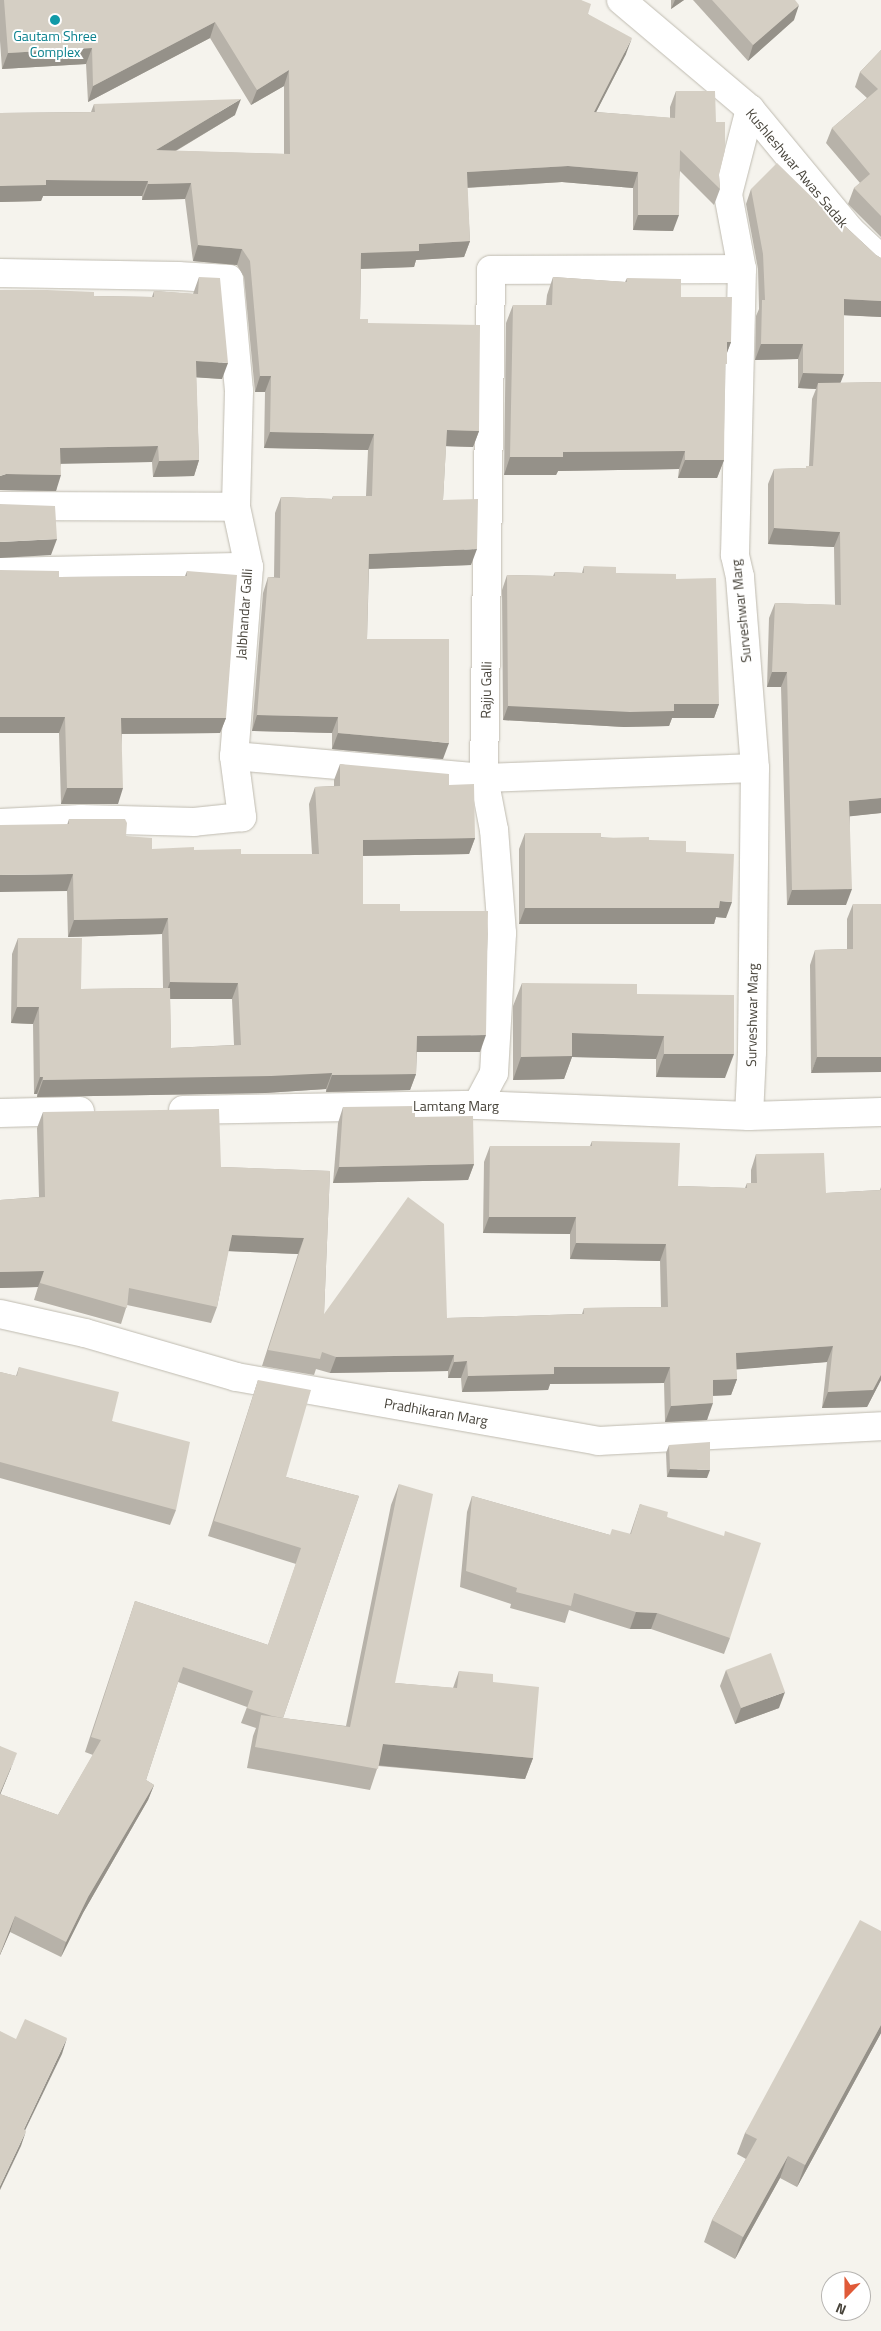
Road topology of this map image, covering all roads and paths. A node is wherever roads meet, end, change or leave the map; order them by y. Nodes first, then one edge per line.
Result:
1 (622, 0) edge
2 (750, 109) junction
3 (881, 259) edge
4 (742, 269) junction
5 (0, 273) edge
6 (0, 506) edge
7 (236, 507) junction
8 (249, 567) junction
9 (0, 572) edge
10 (234, 756) junction
11 (755, 768) junction
12 (484, 778) junction
13 (0, 823) edge
14 (477, 1105) junction
15 (160, 1110) edge
16 (110, 1111) edge
17 (881, 1112) edge
18 (0, 1113) edge
19 (749, 1116) junction
20 (0, 1314) edge
21 (881, 1426) edge

1 - 2 street, Kushleshwar Awas Sadak
2 - 3 street, Kushleshwar Awas Sadak
2 - 4 street, Surveshwar Marg
4 - 11 street, Surveshwar Marg
4 - 12 street, Rajju Galli
5 - 7 street, Jalbhandar Galli
6 - 7 street
7 - 8 street, Jalbhandar Galli
8 - 9 street
8 - 10 street, Jalbhandar Galli
10 - 12 street
10 - 13 street, Jalbhandar Galli
11 - 12 street
11 - 19 street, Surveshwar Marg
12 - 14 street, Rajju Galli
14 - 15 street, Lamtang Marg
14 - 19 street, Lamtang Marg
16 - 18 street
17 - 19 street, Lamtang Marg
20 - 21 street, Pradhikaran Marg

